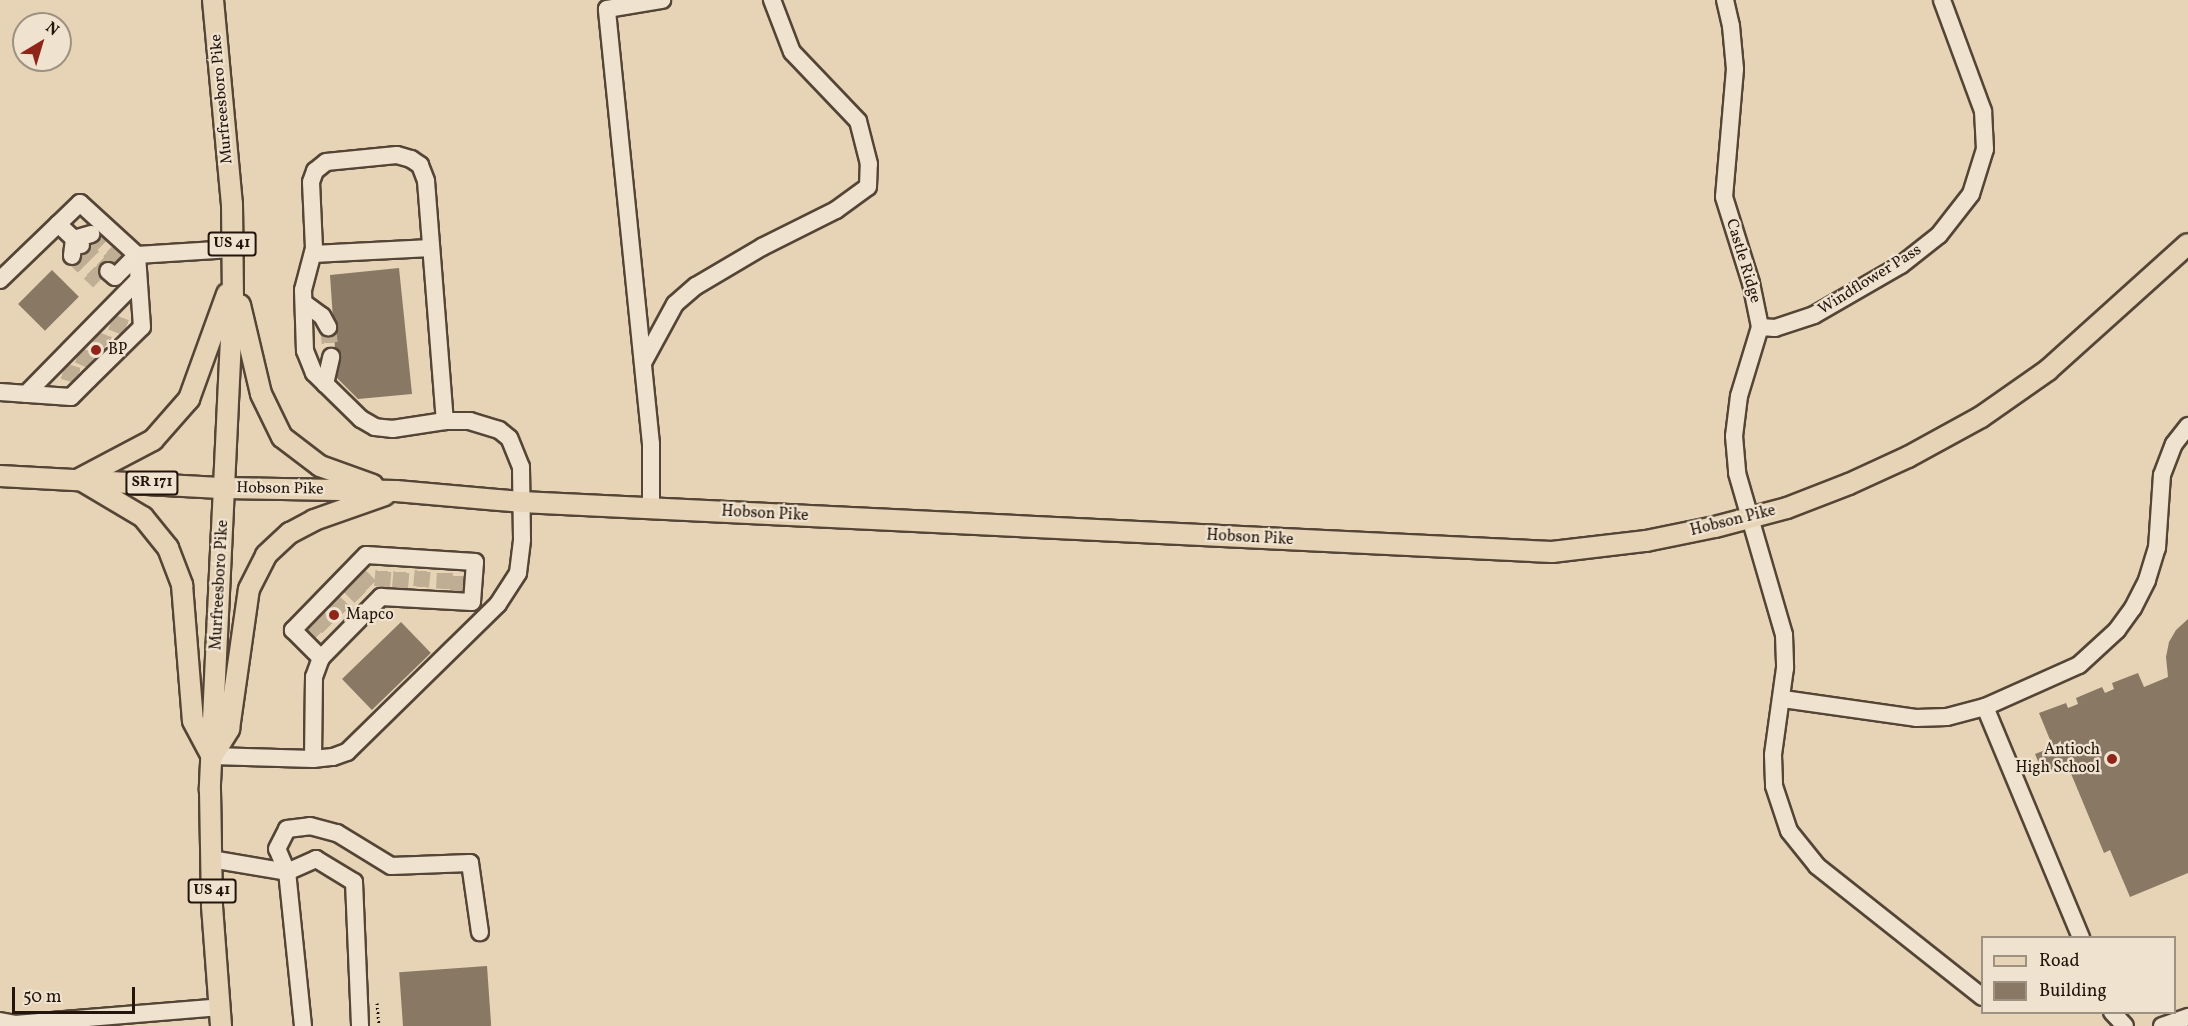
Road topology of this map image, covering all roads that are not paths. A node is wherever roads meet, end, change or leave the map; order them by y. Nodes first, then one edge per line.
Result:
1 (213, 0) edge
2 (662, 0) edge
3 (772, 0) edge
4 (1725, 0) edge
5 (1942, 0) edge
6 (58, 224) junction
7 (80, 244) tunnel mouth
8 (2188, 244) edge
9 (431, 248) junction
10 (232, 249) junction
11 (313, 254) junction
12 (137, 255) junction
13 (110, 272) dead end
14 (233, 276) junction
15 (0, 280) edge
16 (138, 280) junction
17 (304, 303) junction
18 (328, 327) tunnel mouth
19 (1760, 327) junction
20 (331, 357) tunnel mouth
21 (643, 363) junction
22 (325, 384) junction
23 (0, 392) edge
24 (26, 394) junction
25 (445, 421) junction
26 (2188, 426) edge
27 (0, 476) edge
28 (79, 479) junction
29 (225, 488) junction
30 (396, 491) junction
31 (521, 502) junction
32 (651, 509) junction
33 (1750, 518) junction
34 (455, 597) junction
35 (498, 604) junction
36 (329, 644) junction
37 (1783, 699) junction
38 (1985, 707) junction
39 (212, 756) junction
40 (313, 759) junction
41 (211, 859) junction
42 (287, 872) junction
43 (480, 932) dead end
44 (2080, 936) edge
45 (1981, 995) edge
46 (2114, 1014) edge
47 (220, 1017) edge
48 (2188, 1017) edge
49 (0, 1021) edge
50 (303, 1026) edge
51 (360, 1026) edge
52 (2125, 1026) edge
53 (2162, 1026) edge

1 - 10 main road, Murfreesboro Pike / US 41
2 - 21 street
3 - 21 street
4 - 19 street, Castle Ridge
5 - 19 street, Windflower Pass
6 - 7 street
6 - 12 street
6 - 15 street
8 - 33 main road, Hobson Pike
9 - 11 street
9 - 11 street
9 - 25 street
10 - 12 street
10 - 14 main road, Murfreesboro Pike / US 41
11 - 17 street
12 - 13 street
12 - 16 street
14 - 28 main road
14 - 29 main road, Murfreesboro Pike / US 41
14 - 30 main road
16 - 24 street
16 - 24 street
17 - 18 street
17 - 22 street
19 - 33 street, Castle Ridge
20 - 22 street
21 - 32 street
22 - 25 street
23 - 24 street
25 - 31 street
26 - 38 street
27 - 28 main road, SR 171
28 - 29 main road, SR 171
28 - 39 main road
29 - 30 main road, Hobson Pike
29 - 39 main road, Murfreesboro Pike / US 41
30 - 31 main road, Hobson Pike
30 - 39 main road
31 - 32 main road, Hobson Pike
31 - 35 street
32 - 33 main road, Hobson Pike
33 - 37 street, Castle Ridge
34 - 35 street
34 - 36 street
34 - 36 street
35 - 40 street
36 - 40 street
37 - 38 street
37 - 45 street, Castle Ridge
38 - 44 street
39 - 40 street
39 - 41 main road, Murfreesboro Pike / US 41
41 - 42 street
41 - 47 main road, Murfreesboro Pike / US 41
42 - 43 street
42 - 50 street
42 - 51 street
46 - 52 street
47 - 49 street
48 - 53 street

